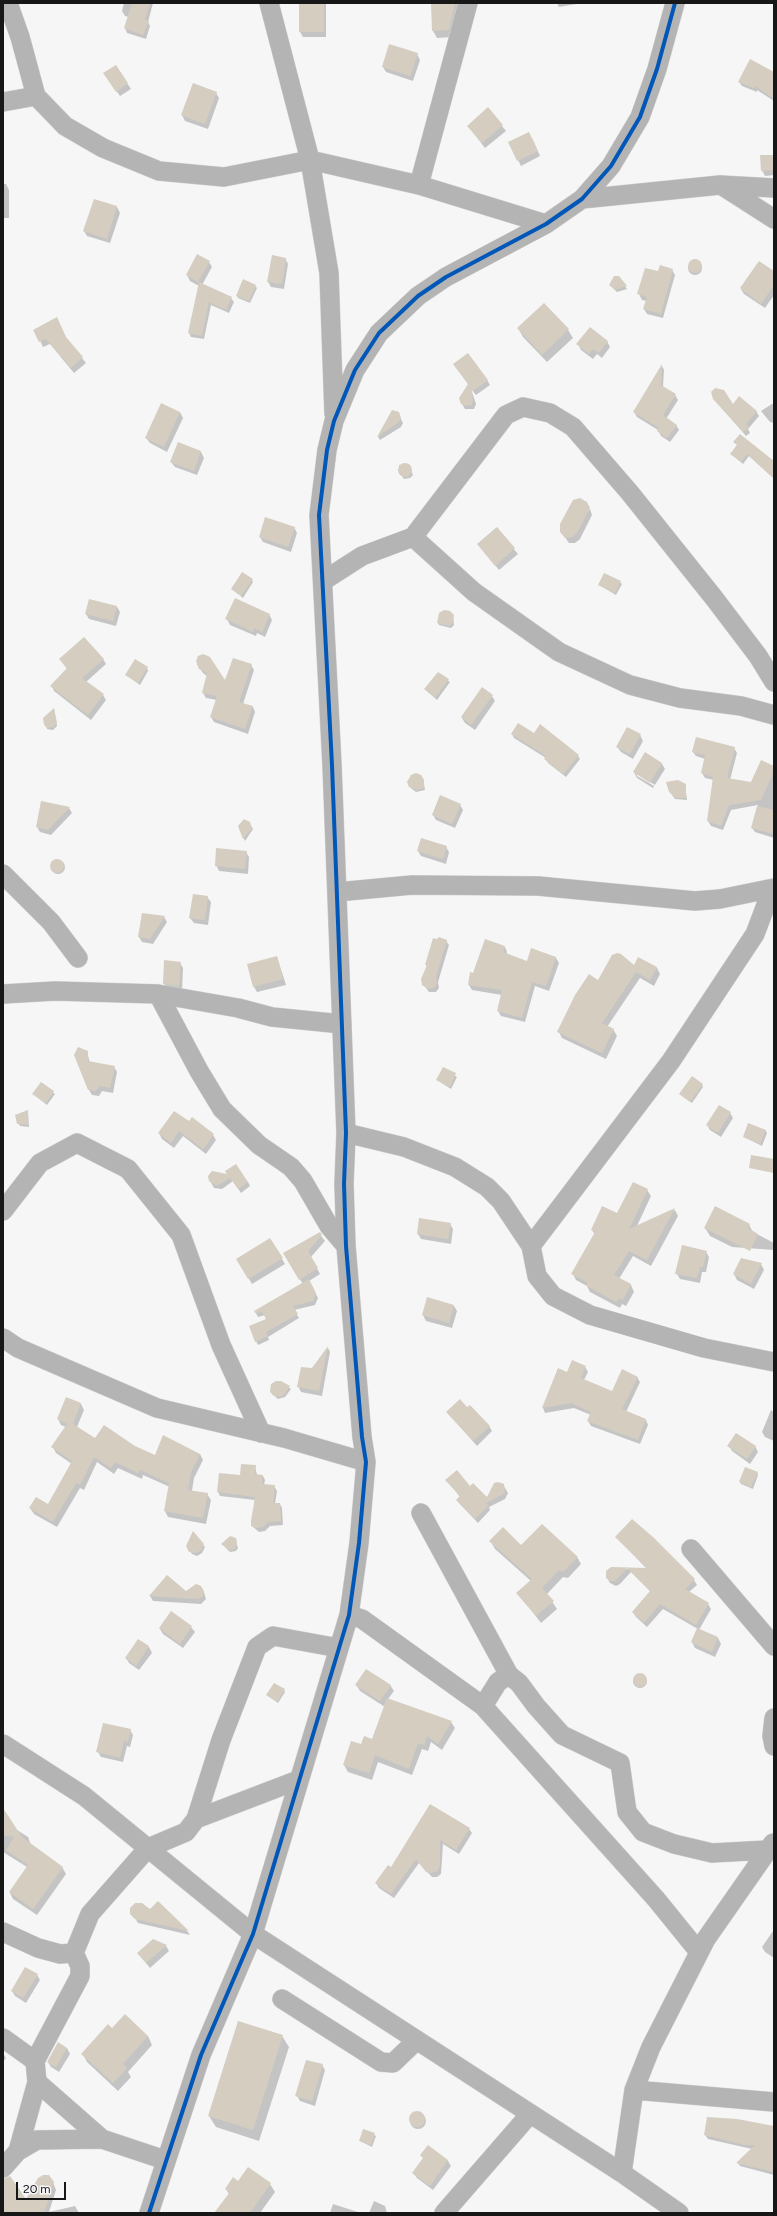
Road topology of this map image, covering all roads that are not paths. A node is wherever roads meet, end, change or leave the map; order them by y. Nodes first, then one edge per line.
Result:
1 (8, 3) edge
2 (269, 3) edge
3 (468, 3) edge
4 (674, 3) edge
5 (36, 96) junction
6 (3, 102) edge
7 (310, 160) junction
8 (419, 185) junction
9 (720, 185) junction
10 (774, 188) edge
11 (582, 199) junction
12 (774, 219) edge
13 (546, 224) junction
14 (334, 421) junction
15 (413, 537) junction
16 (323, 581) junction
17 (774, 682) edge
18 (774, 715) edge
19 (3, 874) edge
20 (773, 888) edge
21 (337, 892) junction
22 (78, 958) dead end
23 (3, 994) edge
24 (158, 994) junction
25 (342, 1024) junction
26 (346, 1133) junction
27 (3, 1211) edge
28 (346, 1246) junction
29 (531, 1246) junction
30 (3, 1338) edge
31 (774, 1362) edge
32 (261, 1433) junction
33 (366, 1462) junction
34 (421, 1513) dead end
35 (691, 1549) dead end
36 (349, 1615) junction
37 (774, 1646) edge
38 (339, 1648) junction
39 (509, 1675) junction
40 (483, 1706) junction
41 (774, 1718) edge
42 (3, 1744) edge
43 (774, 1746) edge
44 (298, 1780) junction
45 (196, 1819) junction
46 (770, 1846) edge
47 (148, 1848) junction
48 (3, 1932) edge
49 (253, 1934) junction
50 (74, 1952) junction
51 (698, 1952) junction
52 (282, 1999) dead end
53 (3, 2038) edge
54 (417, 2040) junction
55 (35, 2061) junction
56 (37, 2082) junction
57 (634, 2090) junction
58 (774, 2102) edge
59 (530, 2114) junction
60 (102, 2140) junction
61 (18, 2151) junction
62 (165, 2160) junction
63 (3, 2168) edge
64 (622, 2173) junction
65 (149, 2213) edge
66 (444, 2213) edge
67 (679, 2213) edge

1 - 5 street
2 - 7 street
3 - 8 street
4 - 11 street
5 - 6 street
5 - 7 street
7 - 8 street
7 - 14 street
8 - 13 street
9 - 10 street
9 - 11 street
9 - 12 street
11 - 13 street
13 - 14 street
14 - 16 street
15 - 16 street
15 - 17 street
15 - 18 street
16 - 21 street
19 - 22 street
20 - 21 street
20 - 29 street
21 - 25 street
23 - 24 street
24 - 25 street
24 - 28 street
25 - 26 street
26 - 28 street
26 - 29 street
27 - 32 street
28 - 33 street
29 - 31 street
30 - 32 street
32 - 33 street
33 - 36 street
34 - 39 street
35 - 37 street
36 - 38 street
36 - 40 street
38 - 44 street
38 - 45 street
39 - 40 street
39 - 46 street
40 - 51 street
41 - 43 street
42 - 47 street
44 - 45 street
44 - 49 street
45 - 47 street
46 - 51 street
47 - 49 street
47 - 50 street
48 - 50 street
49 - 54 street
49 - 62 street
50 - 55 street
51 - 57 street
52 - 54 street
53 - 55 street
54 - 59 street
55 - 56 street
56 - 60 street
56 - 61 street
57 - 58 street
57 - 64 street
59 - 64 street
59 - 66 street
60 - 61 street
60 - 62 street
61 - 63 street
62 - 65 street
64 - 67 street

